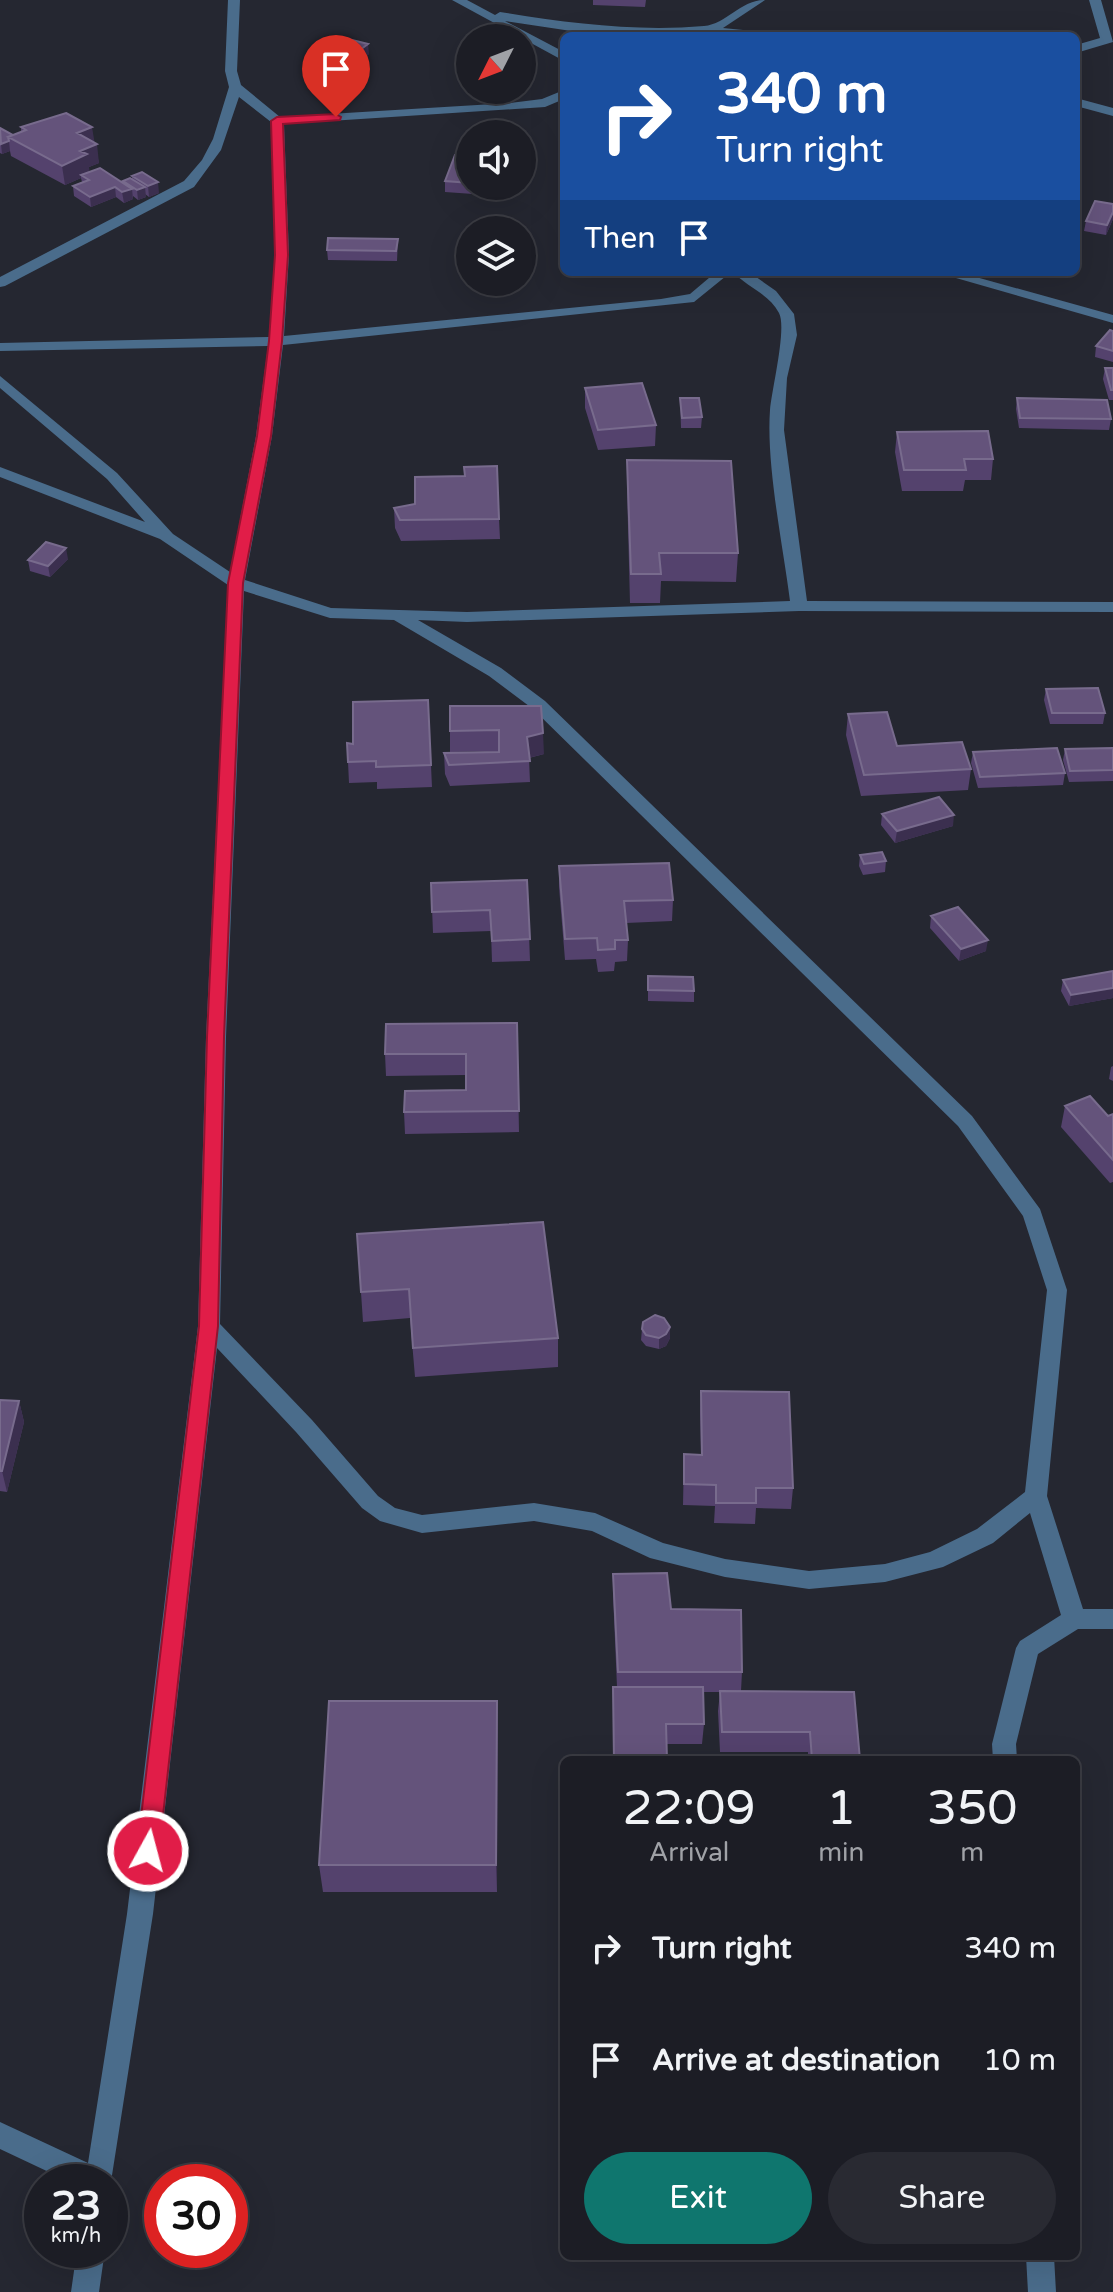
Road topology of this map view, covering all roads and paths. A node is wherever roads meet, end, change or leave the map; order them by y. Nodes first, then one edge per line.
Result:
1 (234, 0) edge
2 (458, 0) edge
3 (759, 0) edge
4 (1095, 0) edge
5 (485, 13) junction
6 (711, 30) junction
7 (580, 32) edge
8 (627, 32) edge
9 (728, 32) edge
10 (1110, 39) edge
11 (1080, 48) edge
12 (560, 55) edge
13 (235, 87) junction
14 (560, 96) edge
15 (1080, 103) edge
16 (1113, 112) edge
17 (277, 121) junction
18 (719, 276) edge
19 (746, 276) edge
20 (957, 276) edge
21 (0, 283) edge
22 (1113, 319) edge
23 (276, 341) junction
24 (0, 347) edge
25 (0, 380) edge
26 (0, 472) edge
27 (167, 537) junction
28 (236, 583) junction
29 (799, 606) junction
30 (1113, 607) edge
31 (399, 616) junction
32 (209, 1326) junction
33 (1036, 1496) junction
34 (1074, 1619) junction
35 (1113, 1619) edge
36 (1005, 1756) edge
37 (0, 2135) edge
38 (61, 2164) edge
39 (102, 2164) edge
40 (1040, 2260) edge
41 (88, 2268) edge
42 (85, 2292) edge
43 (1042, 2292) edge

1 - 13 street
2 - 5 street
3 - 6 street
4 - 10 street
5 - 7 street
5 - 12 street
6 - 8 street
6 - 9 street
10 - 11 street
13 - 17 street
13 - 21 street
14 - 17 street
15 - 16 street
17 - 23 street
18 - 23 street
19 - 29 street
20 - 22 street
23 - 24 street
23 - 28 street
25 - 27 street
26 - 27 street
27 - 28 street
28 - 31 street
28 - 32 street
29 - 30 street
29 - 31 street
31 - 33 street
32 - 33 street
32 - 39 street
33 - 34 street
34 - 35 street
34 - 36 street
37 - 38 street
40 - 43 street
41 - 42 street

